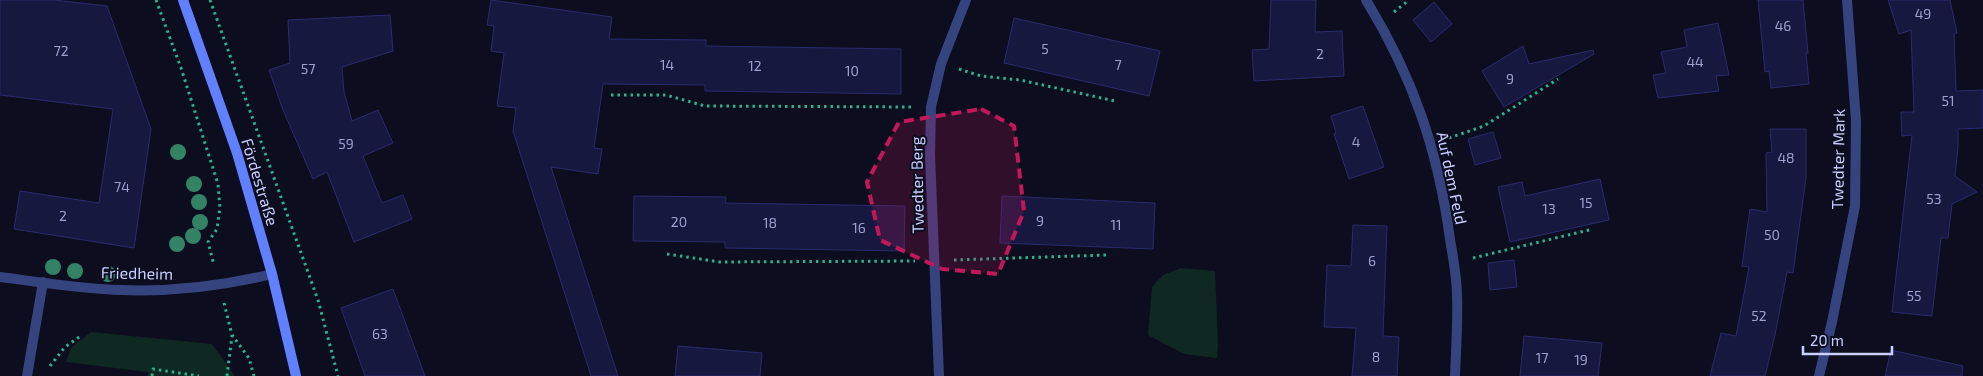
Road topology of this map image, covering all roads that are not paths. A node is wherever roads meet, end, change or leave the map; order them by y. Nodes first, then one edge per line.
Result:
1 (183, 0) edge
2 (966, 0) edge
3 (1366, 0) edge
4 (1847, 0) edge
5 (272, 274) junction
6 (0, 277) edge
7 (43, 282) junction
8 (27, 376) edge
9 (296, 376) edge
10 (939, 376) edge
11 (1455, 376) edge
12 (1819, 376) edge

1 - 5 main road, Fördestraße
2 - 10 street, Twedter Berg
3 - 11 street, Auf dem Feld
4 - 12 street, Twedter Mark
5 - 7 street, Friedheim
5 - 9 main road, Fördestraße
6 - 7 street, Friedheim
7 - 8 street

